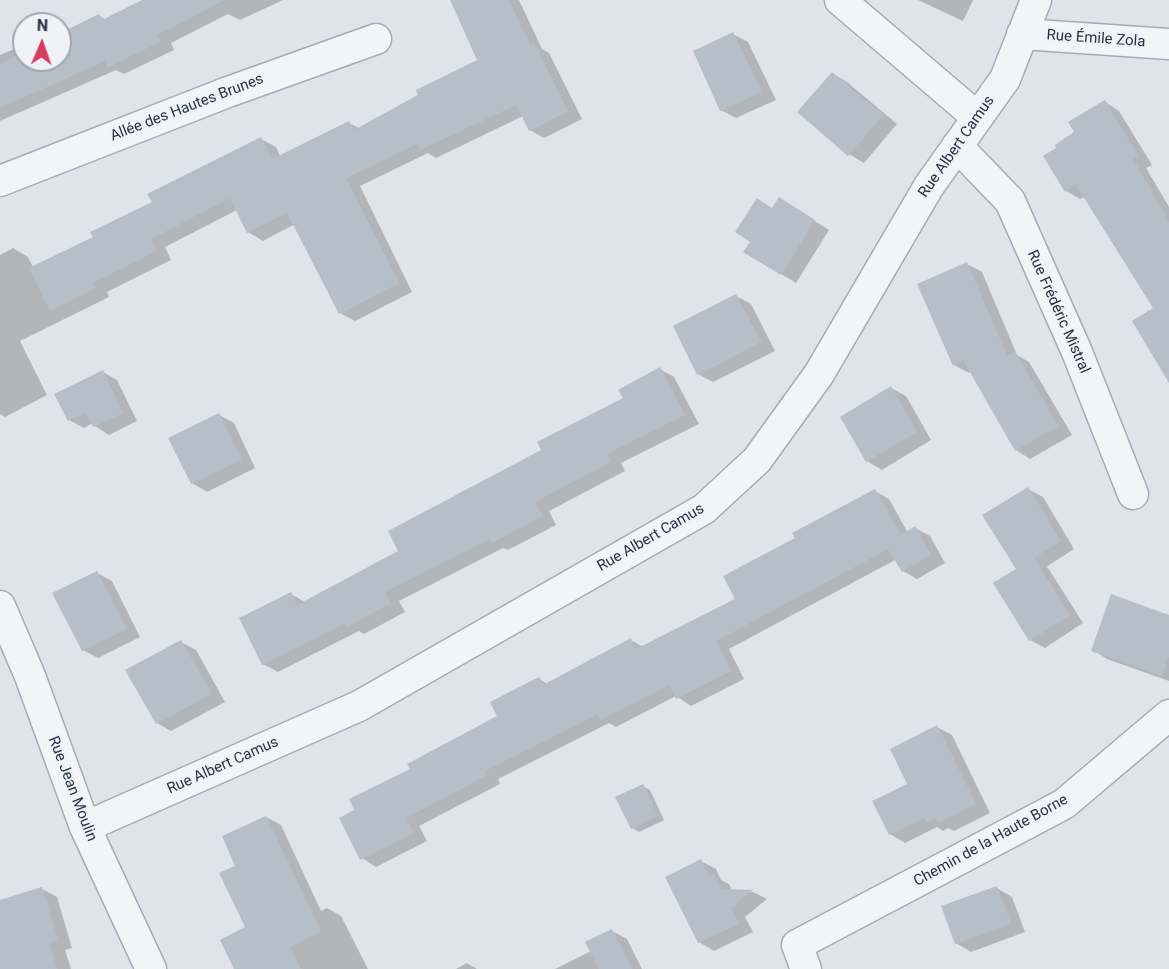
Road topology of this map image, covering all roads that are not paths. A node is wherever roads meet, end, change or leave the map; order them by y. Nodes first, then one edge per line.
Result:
1 (840, 0) edge
2 (1036, 0) edge
3 (1022, 34) junction
4 (376, 39) dead end
5 (1169, 44) edge
6 (977, 117) junction
7 (957, 146) junction
8 (0, 181) edge
9 (1133, 494) dead end
10 (0, 606) edge
11 (1169, 715) edge
12 (86, 827) junction
13 (802, 957) edge
14 (151, 969) edge

1 - 6 street
2 - 3 street, Rue Albert Camus
3 - 5 street, Rue Émile Zola
3 - 6 street, Rue Albert Camus
4 - 8 street, Allée des Hautes Brunes
6 - 7 street, Rue Albert Camus
7 - 9 street, Rue Frédéric Mistral
7 - 12 street, Rue Albert Camus
10 - 12 street, Rue Jean Moulin
11 - 13 street, Chemin de la Haute Borne
12 - 14 street, Rue Jean Moulin

